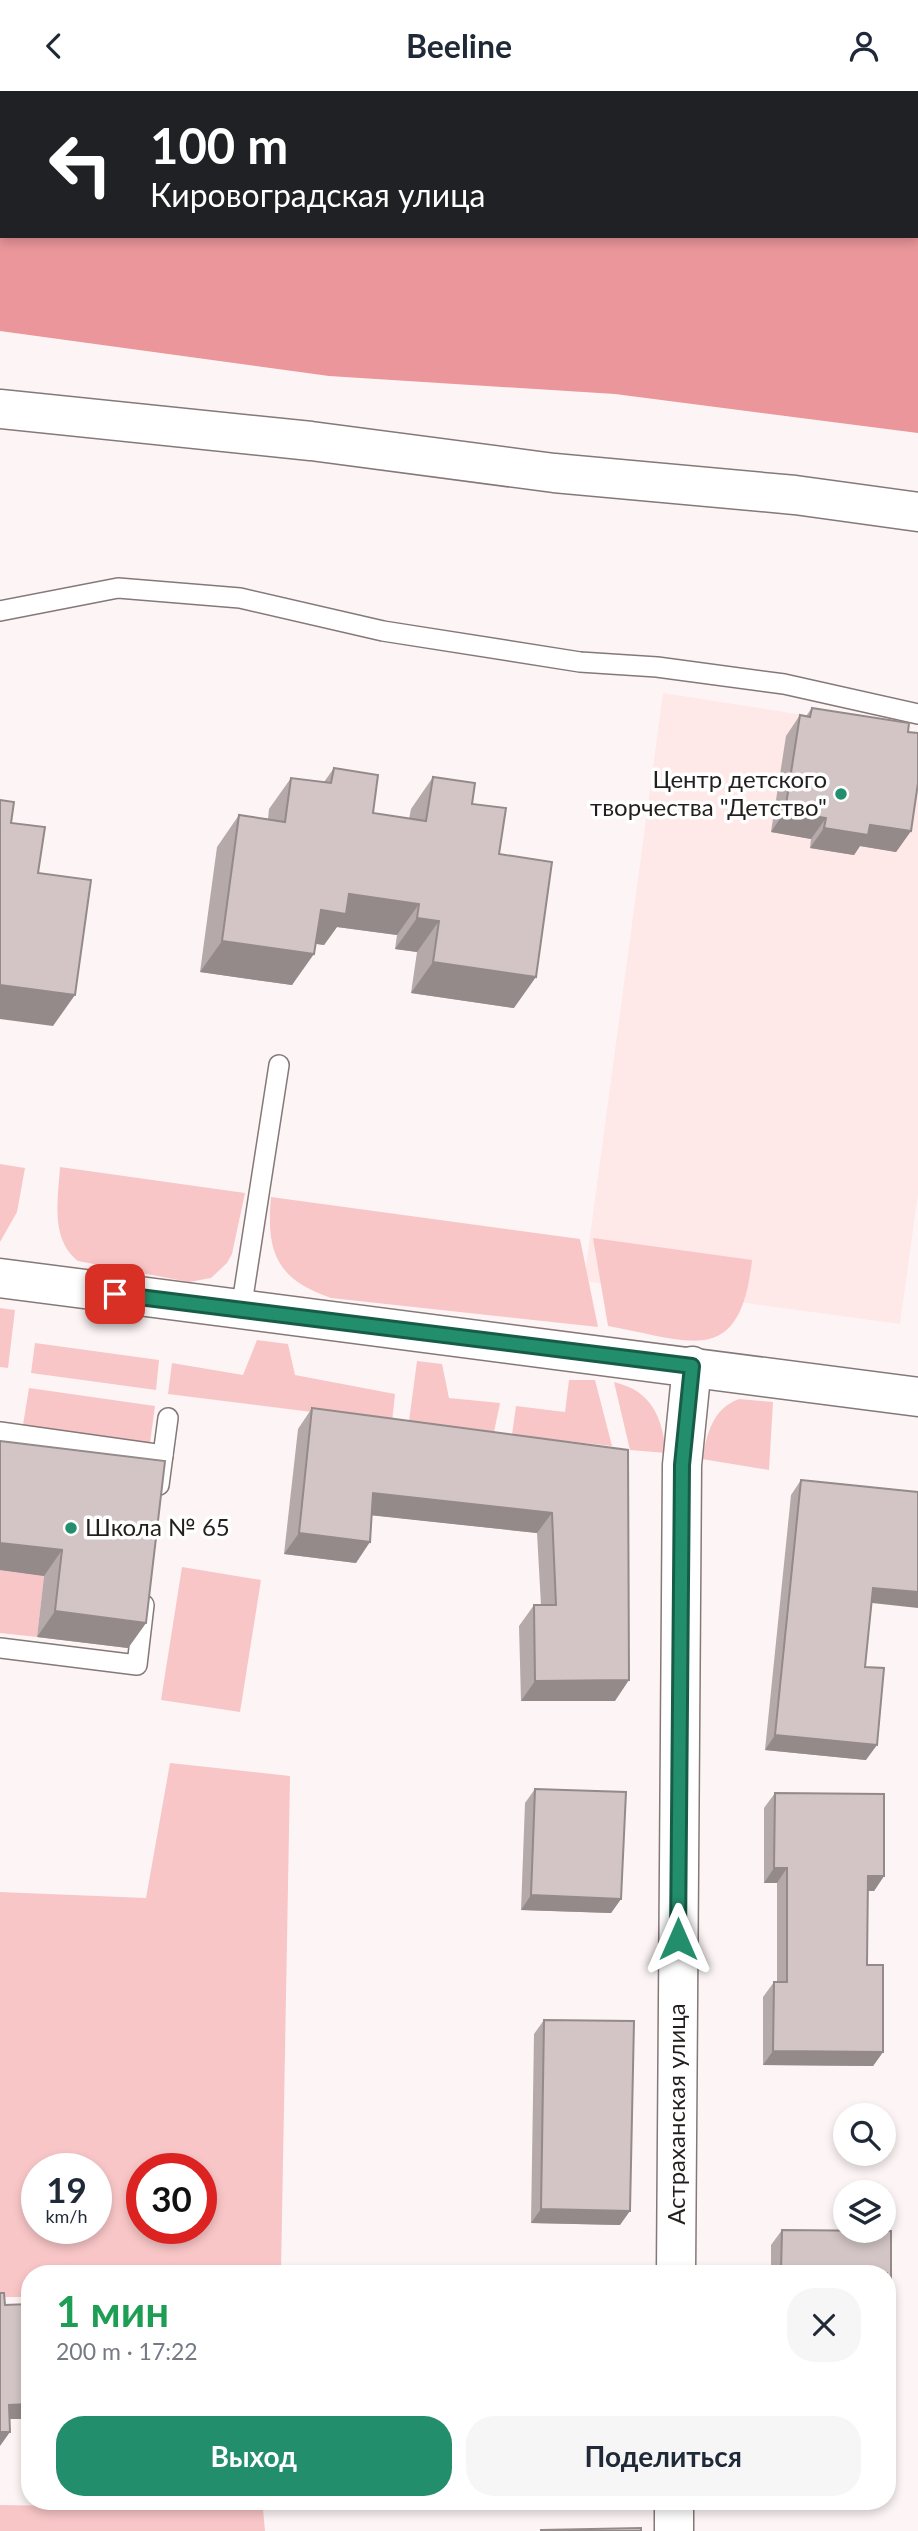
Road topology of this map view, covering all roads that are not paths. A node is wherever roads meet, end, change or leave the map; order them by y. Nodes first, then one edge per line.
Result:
1 (0, 409) edge
2 (918, 512) edge
3 (0, 611) edge
4 (918, 714) edge
5 (279, 1065) dead end
6 (0, 1278) edge
7 (241, 1310) junction
8 (692, 1366) junction
9 (918, 1397) edge
10 (168, 1418) dead end
11 (0, 1432) edge
12 (163, 1455) junction
13 (156, 1507) edge
14 (146, 1586) edge
15 (0, 1648) edge
16 (676, 2265) edge
17 (674, 2510) edge
18 (674, 2531) edge

1 - 2 street
3 - 4 lane
5 - 7 lane
6 - 7 street
7 - 8 street
8 - 9 street
8 - 16 street, Астраханская улица
10 - 12 lane
11 - 12 lane
12 - 13 lane
14 - 15 lane
17 - 18 street

